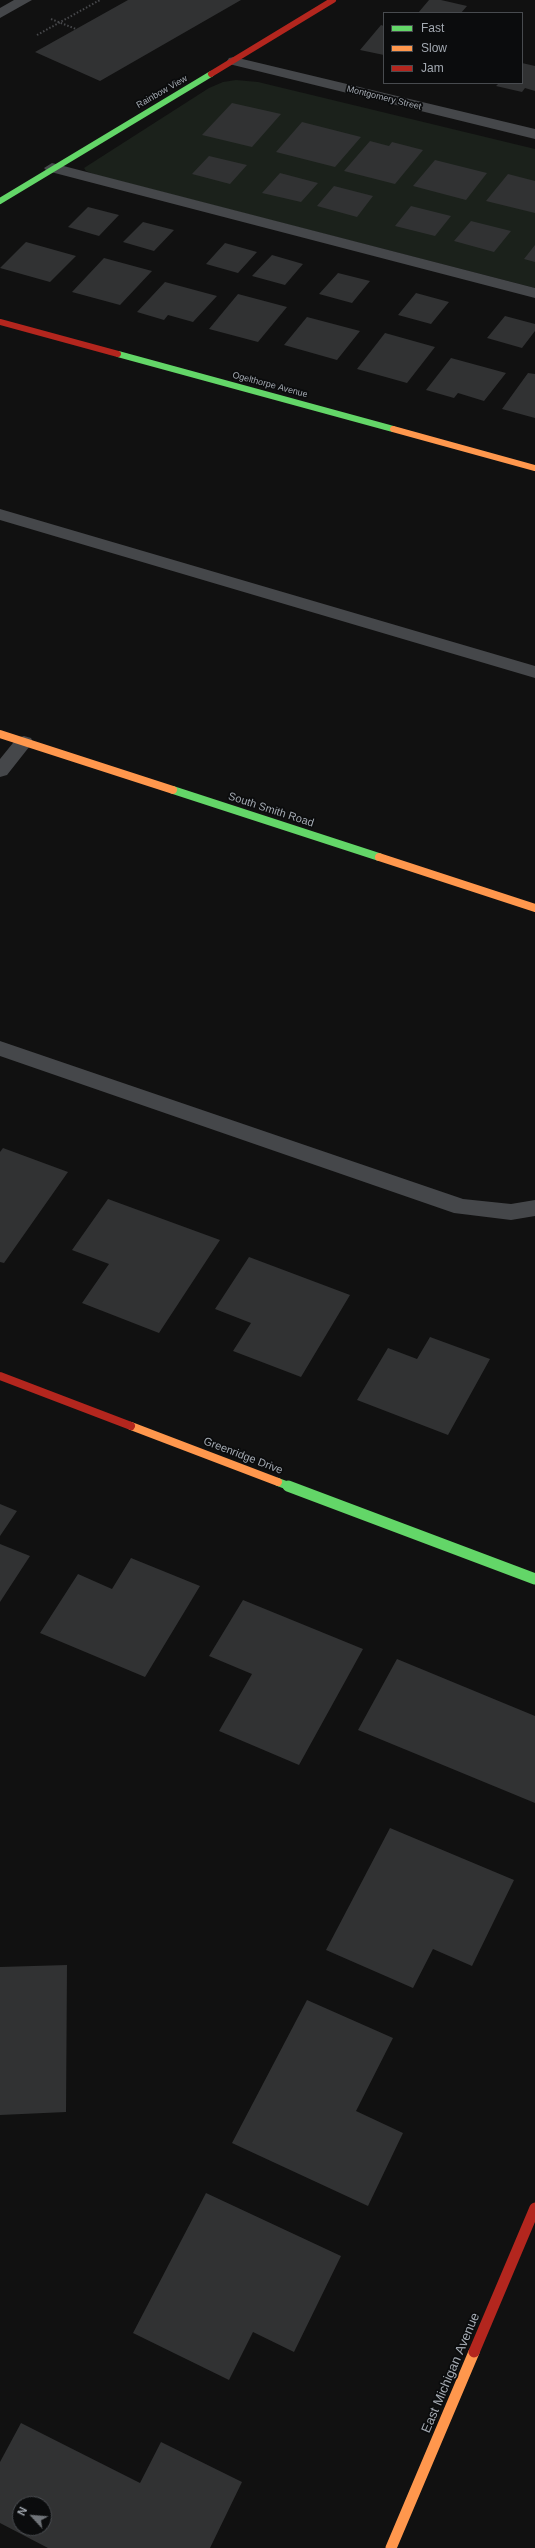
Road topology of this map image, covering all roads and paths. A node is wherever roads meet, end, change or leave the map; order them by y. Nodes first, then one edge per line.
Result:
1 (25, 0) edge
2 (100, 0) edge
3 (333, 0) edge
4 (0, 14) edge
5 (37, 35) dead end
6 (234, 61) junction
7 (535, 134) edge
8 (52, 168) junction
9 (0, 201) edge
10 (535, 293) edge
11 (0, 322) edge
12 (535, 468) edge
13 (0, 514) edge
14 (535, 672) edge
15 (0, 734) edge
16 (24, 742) junction
17 (0, 771) edge
18 (535, 908) edge
19 (0, 1048) edge
20 (535, 1208) edge
21 (0, 1376) edge
22 (535, 1579) edge
23 (535, 2208) edge
24 (391, 2548) edge

1 - 4 street
2 - 5 path
3 - 6 street, Rainbow View
6 - 7 street, Montgomery Street
6 - 8 street, Rainbow View
8 - 9 street, Rainbow View
8 - 10 street
11 - 12 street, Ogelthorpe Avenue
13 - 14 street
15 - 16 street, South Smith Road
16 - 17 street
16 - 18 street, South Smith Road
19 - 20 street
21 - 22 street, Greenridge Drive
23 - 24 street, East Michigan Avenue

